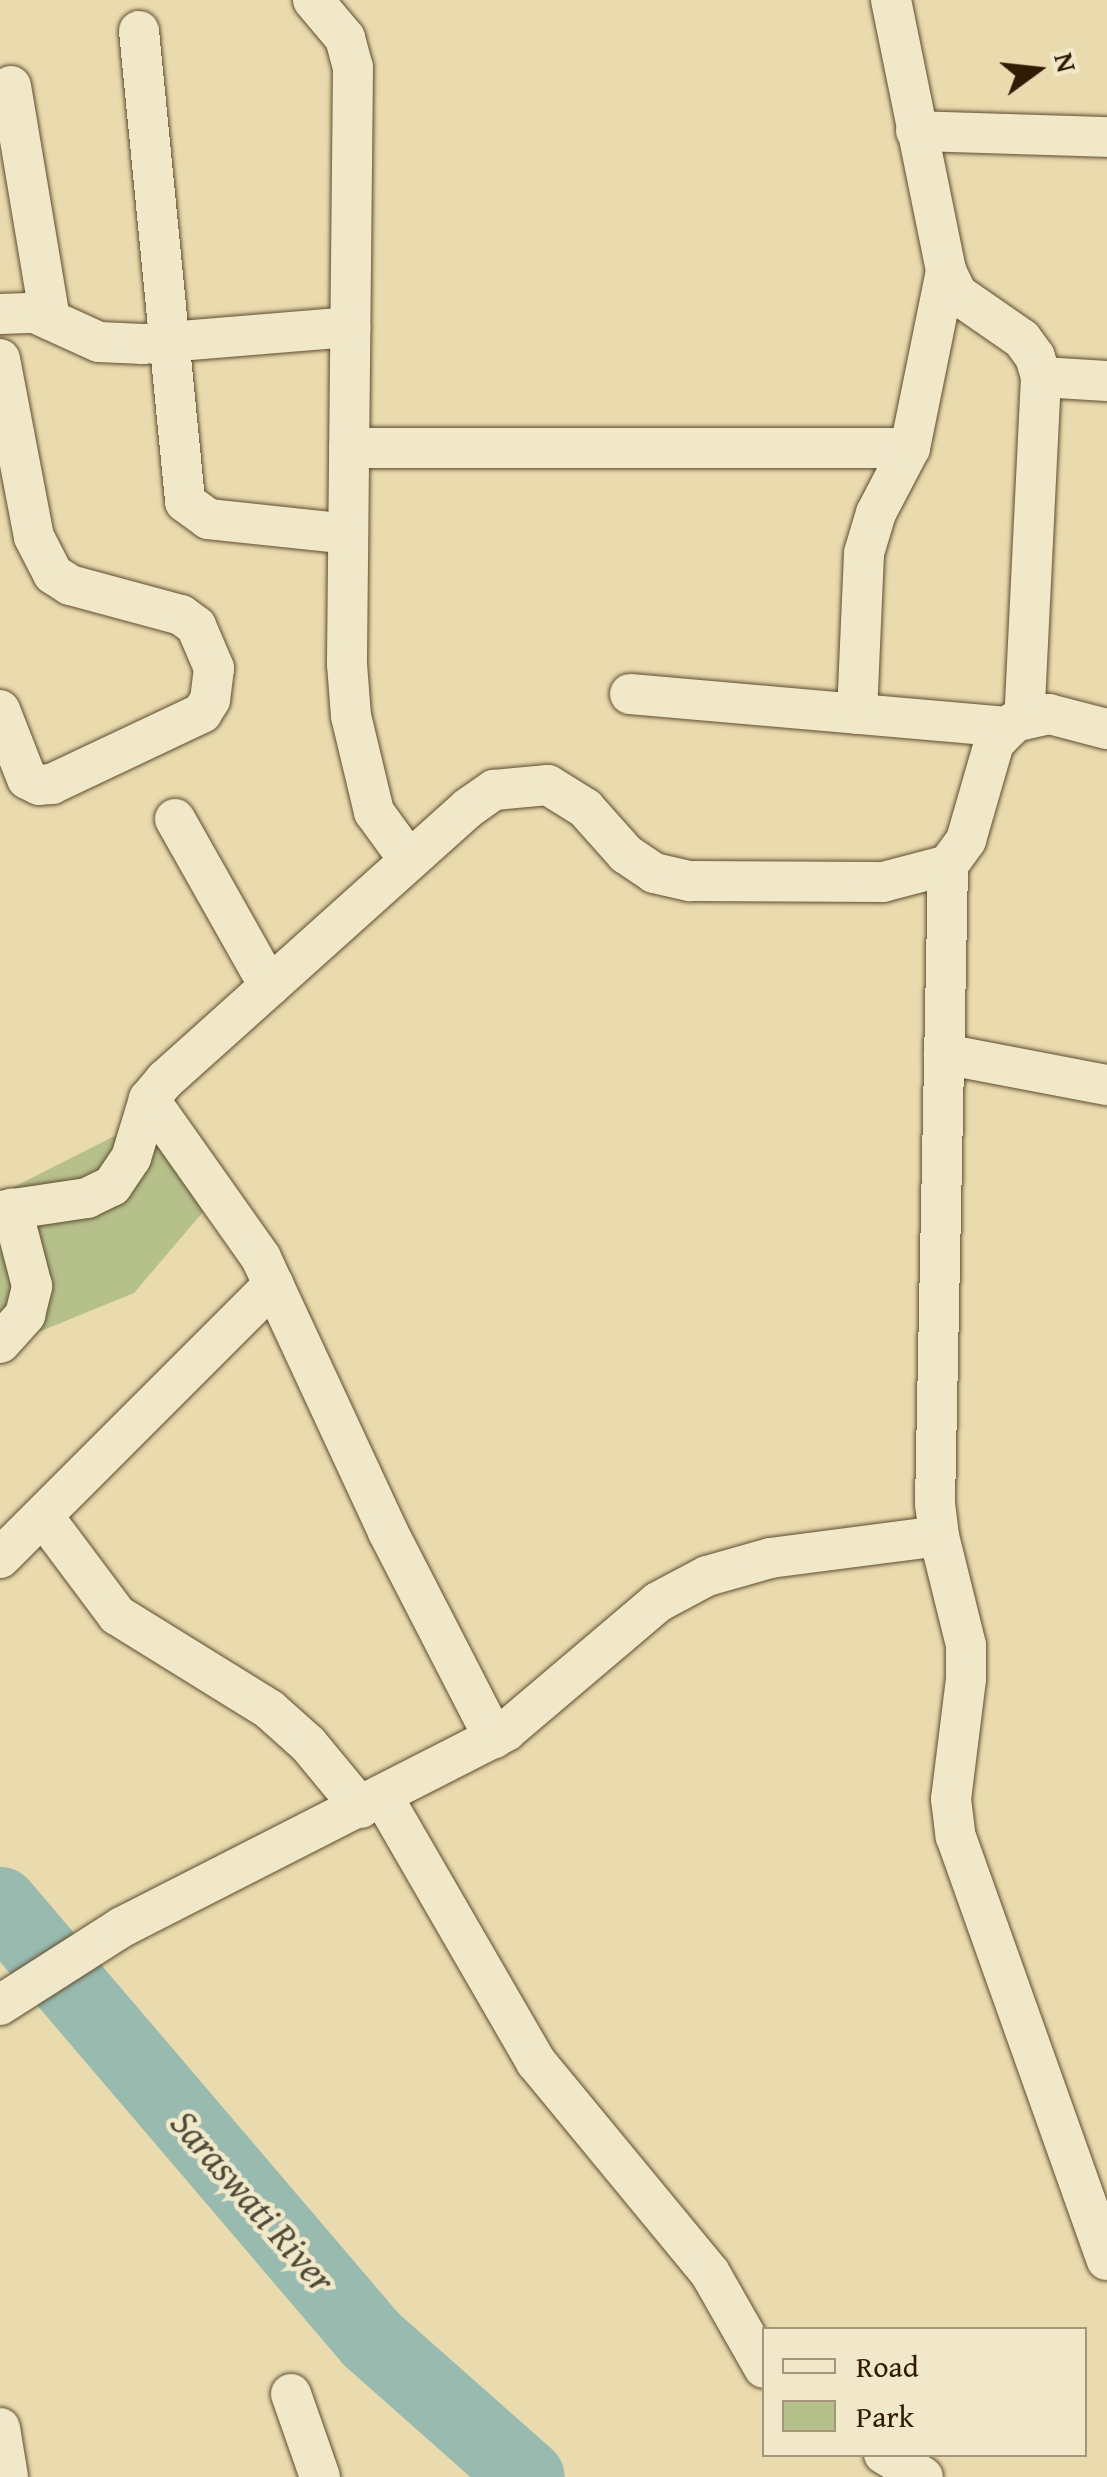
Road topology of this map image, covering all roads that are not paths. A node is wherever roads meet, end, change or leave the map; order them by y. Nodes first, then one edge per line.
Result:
1 (313, 0) edge
2 (891, 0) edge
3 (139, 31) dead end
4 (12, 86) dead end
5 (916, 132) junction
6 (1107, 137) edge
7 (946, 271) junction
8 (0, 314) edge
9 (50, 320) junction
10 (350, 327) junction
11 (172, 342) junction
12 (0, 358) edge
13 (1042, 377) junction
14 (1107, 381) edge
15 (349, 448) junction
16 (910, 448) junction
17 (348, 534) junction
18 (630, 694) dead end
19 (0, 710) edge
20 (857, 714) junction
21 (1017, 723) junction
22 (1107, 729) edge
23 (175, 820) dead end
24 (409, 860) junction
25 (948, 864) junction
26 (269, 986) junction
27 (944, 1054) junction
28 (1107, 1085) edge
29 (149, 1100) junction
30 (6, 1210) edge
31 (274, 1284) junction
32 (0, 1343) edge
33 (43, 1516) junction
34 (938, 1536) junction
35 (0, 1558) edge
36 (494, 1738) junction
37 (372, 1802) junction
38 (0, 2005) edge
39 (1107, 2260) edge
40 (762, 2364) edge
41 (291, 2394) dead end
42 (0, 2428) edge
43 (889, 2457) edge
44 (8, 2477) edge
45 (320, 2477) edge
46 (923, 2477) edge

1 - 10 street
2 - 5 street
3 - 11 street
4 - 9 street
5 - 6 street
5 - 7 street
7 - 13 street
7 - 16 street
8 - 9 street
9 - 11 street
10 - 11 street
10 - 15 street
11 - 17 street
12 - 19 street
13 - 14 street
13 - 21 street
15 - 16 street
15 - 17 street
16 - 20 street
17 - 24 street
18 - 20 street
20 - 21 street
21 - 22 street
21 - 25 street
23 - 26 street
24 - 25 street
24 - 26 street
25 - 27 street
26 - 29 street
27 - 28 street
27 - 34 street
29 - 30 street
29 - 31 street
30 - 32 street
31 - 33 street
31 - 36 street
33 - 35 street
33 - 37 street
34 - 36 street
34 - 39 street
36 - 37 street
37 - 38 street
37 - 40 street
41 - 45 street
42 - 44 street
43 - 46 street

